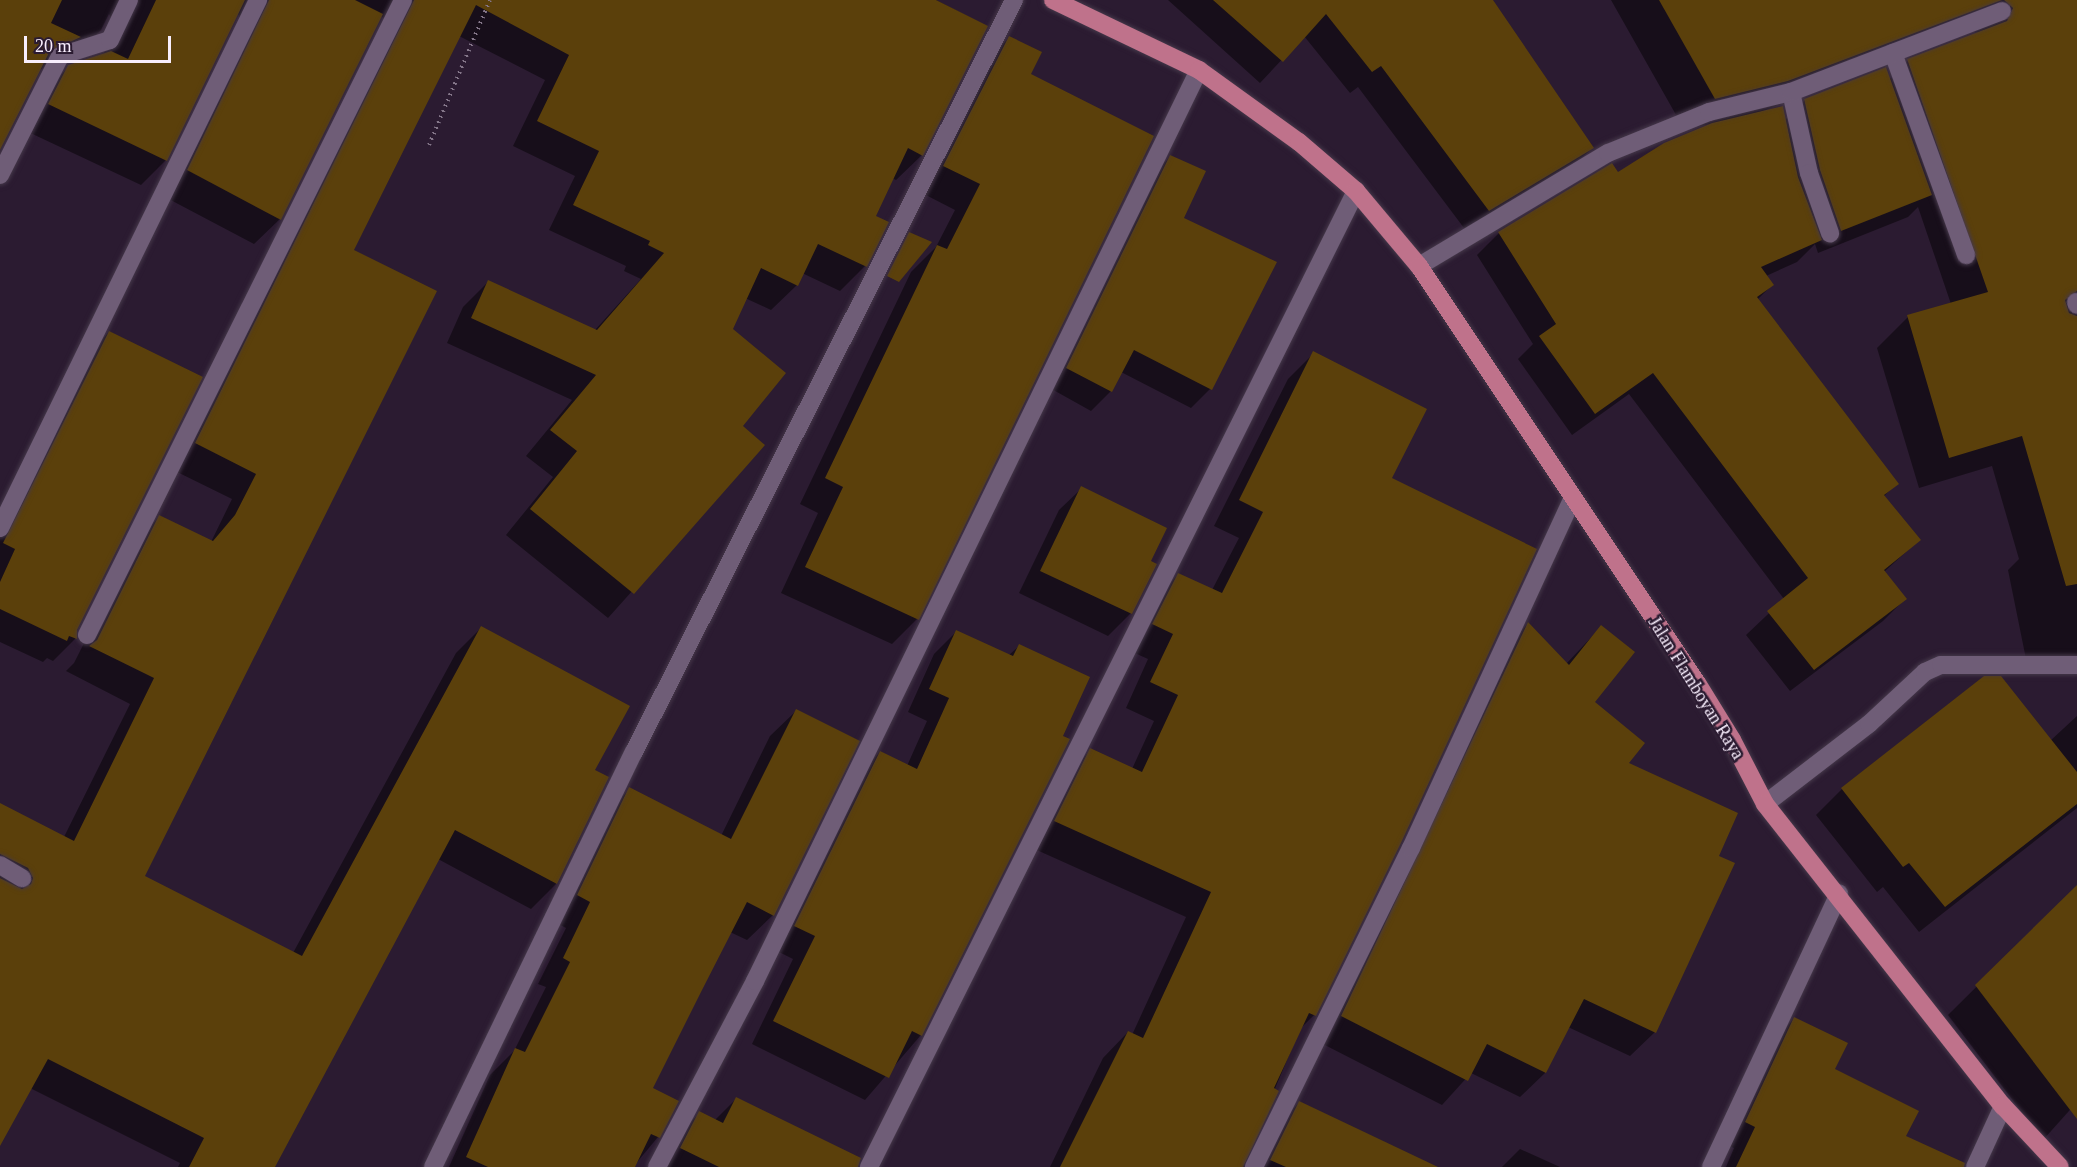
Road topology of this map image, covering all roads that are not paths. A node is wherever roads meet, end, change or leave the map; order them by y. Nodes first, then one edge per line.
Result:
1 (129, 0) edge
2 (258, 0) edge
3 (403, 0) edge
4 (1014, 0) edge
5 (1053, 0) edge
6 (2002, 11) dead end
7 (1893, 53) junction
8 (1199, 70) junction
9 (1791, 92) junction
10 (0, 175) edge
11 (1356, 191) junction
12 (1830, 233) dead end
13 (1966, 255) dead end
14 (1419, 266) junction
15 (1572, 500) junction
16 (0, 528) edge
17 (87, 635) dead end
18 (2077, 665) edge
19 (1764, 804) junction
20 (0, 866) edge
21 (22, 879) dead end
22 (1839, 894) junction
23 (2003, 1106) junction
24 (433, 1167) edge
25 (657, 1167) edge
26 (869, 1167) edge
27 (1254, 1167) edge
28 (1710, 1167) edge
29 (1975, 1167) edge
30 (2060, 1167) edge

1 - 10 street
2 - 16 street
3 - 17 street
4 - 24 street
5 - 8 main road, Jalan Flamboyan Raya
6 - 7 street
7 - 9 street
7 - 13 street
8 - 11 main road, Jalan Flamboyan Raya
8 - 25 street
9 - 12 street
9 - 14 street
11 - 14 main road, Jalan Flamboyan Raya
11 - 26 street
14 - 15 main road, Jalan Flamboyan Raya
15 - 19 main road, Jalan Flamboyan Raya
15 - 27 street
18 - 19 street
19 - 22 main road, Jalan Flamboyan Raya
20 - 21 street
22 - 23 main road, Jalan Flamboyan Raya
22 - 28 street
23 - 29 street
23 - 30 main road, Jalan Flamboyan Raya

